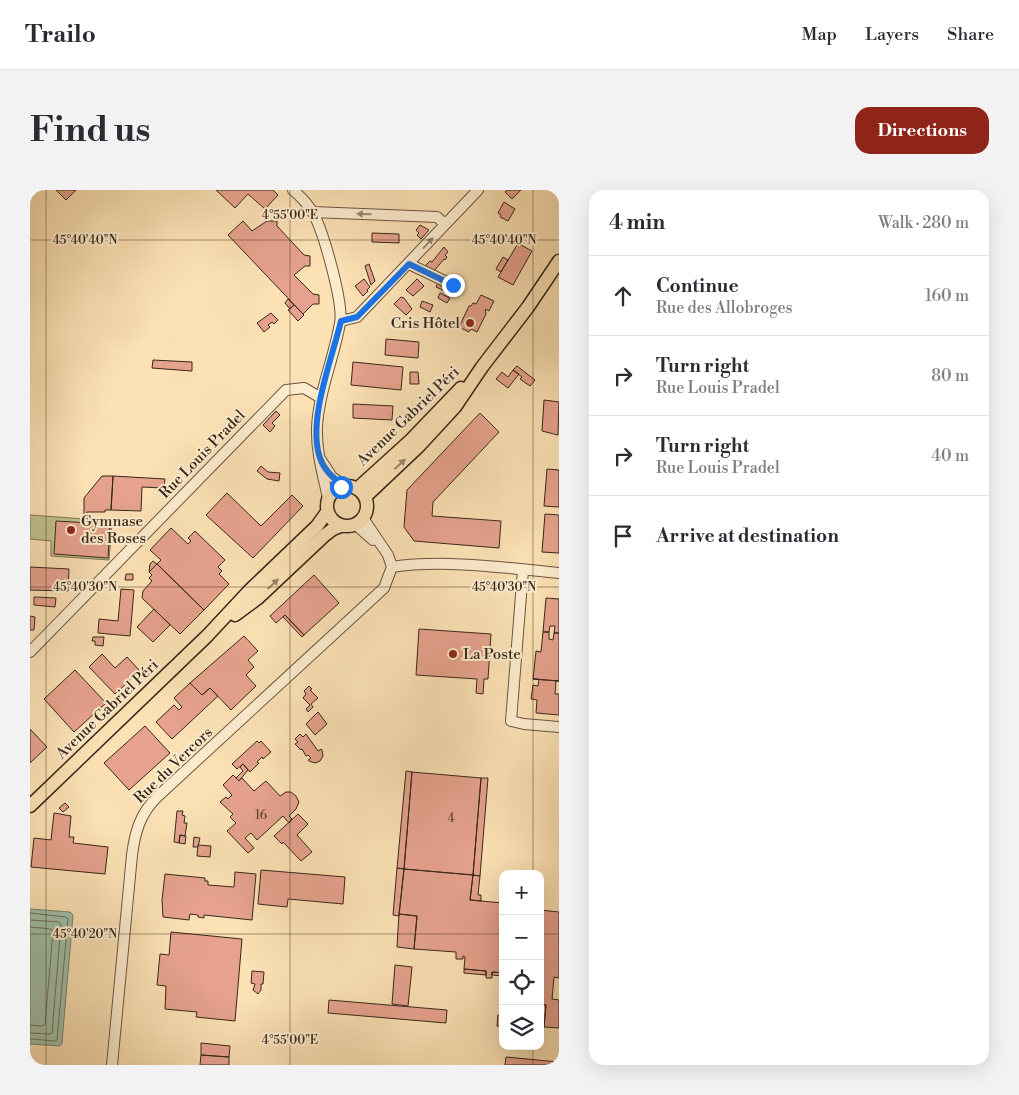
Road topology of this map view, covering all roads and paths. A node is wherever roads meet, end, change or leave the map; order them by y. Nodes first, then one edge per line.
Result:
1 (293, 190) edge
2 (478, 190) edge
3 (313, 212) junction
4 (445, 224) junction
5 (559, 261) edge
6 (409, 264) junction
7 (453, 285) dead end
8 (341, 321) junction
9 (321, 398) junction
10 (320, 459) junction
11 (356, 490) junction
12 (328, 498) junction
13 (327, 512) junction
14 (360, 522) junction
15 (341, 526) junction
16 (392, 567) junction
17 (523, 570) junction
18 (559, 573) edge
19 (207, 636) junction
20 (30, 652) edge
21 (559, 726) edge
22 (30, 806) edge
23 (112, 1065) edge

1 - 3 street
2 - 4 street
4 -> 3 street
3 - 8 street
6 -> 4 street
5 - 11 main road, Avenue Gabriel Péri
6 - 7 street
6 - 8 street
8 - 9 street
9 - 10 street
9 - 20 street, Rue Louis Pradel
10 - 11 street
10 - 12 street
11 - 12 main road
11 - 14 main road
12 - 13 main road
13 - 15 main road
13 - 19 main road, Avenue Gabriel Péri
14 - 15 main road
14 - 16 street
19 -> 15 main road, Avenue Gabriel Péri
16 - 17 street
16 - 23 street, Rue du Vercors
17 - 18 street
17 - 21 street
19 - 22 main road, Avenue Gabriel Péri

